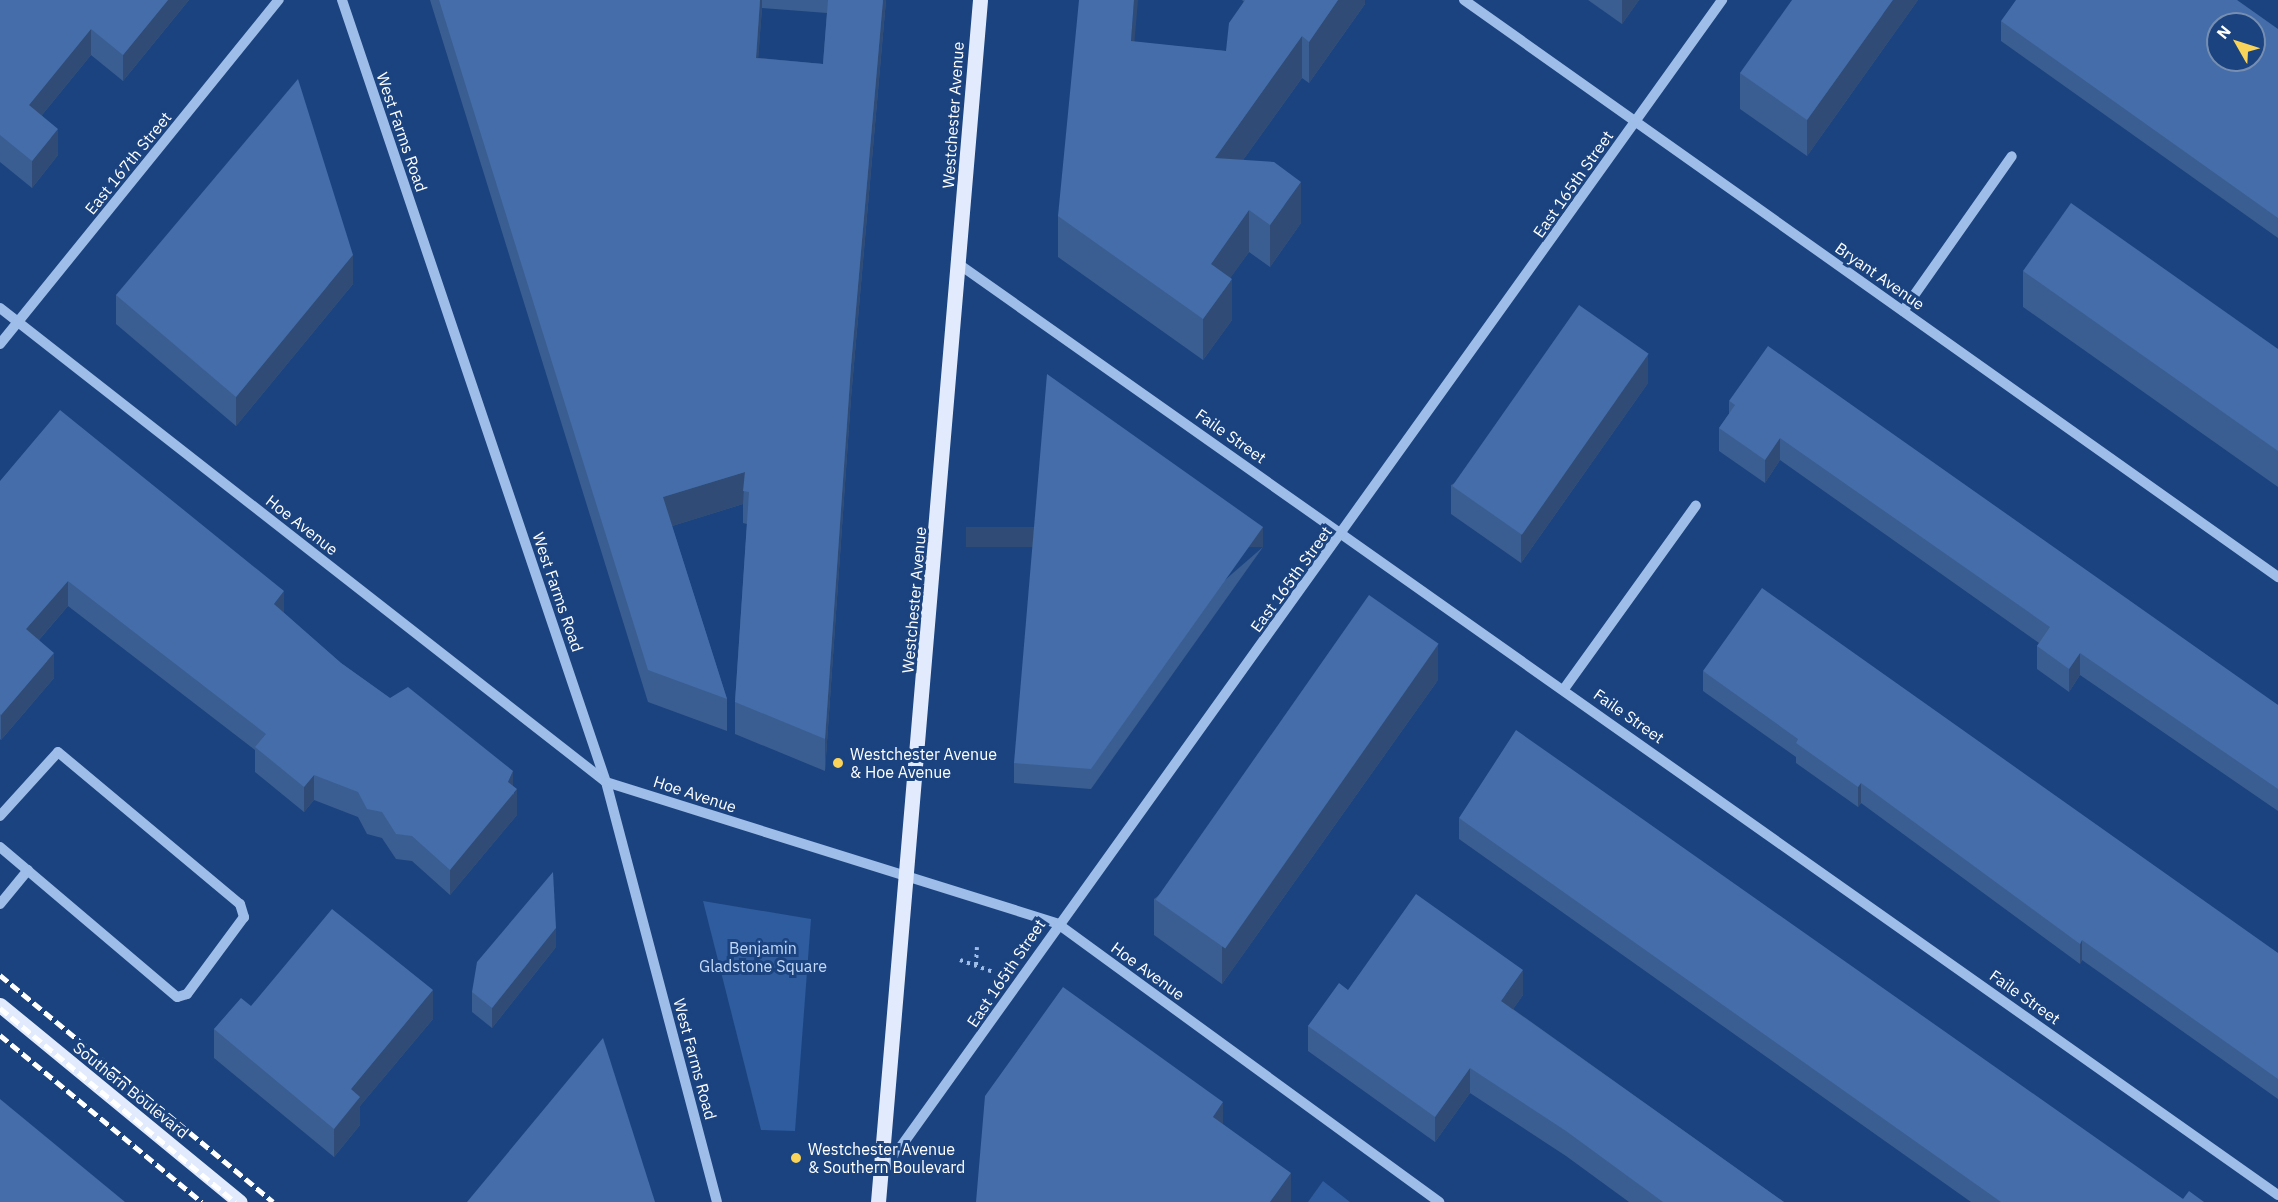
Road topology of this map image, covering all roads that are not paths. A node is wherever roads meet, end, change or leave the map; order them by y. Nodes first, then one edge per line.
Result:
1 (279, 0) edge
2 (342, 0) edge
3 (981, 0) edge
4 (1464, 0) edge
5 (1722, 0) edge
6 (1636, 122) junction
7 (2012, 156) dead end
8 (960, 265) junction
9 (0, 308) edge
10 (1903, 311) junction
11 (18, 323) junction
12 (0, 344) edge
13 (1696, 505) dead end
14 (1343, 533) junction
15 (2278, 577) edge
16 (1564, 689) junction
17 (606, 782) junction
18 (0, 816) edge
19 (0, 847) edge
20 (27, 870) junction
21 (909, 878) junction
22 (0, 904) edge
23 (1058, 924) junction
24 (0, 1005) edge
25 (881, 1174) junction
26 (2278, 1195) edge
27 (240, 1202) edge
28 (717, 1202) edge
29 (878, 1202) edge
30 (1439, 1202) edge

1 - 11 street, East 167th Street
2 - 17 street, West Farms Road
3 - 8 main road, Westchester Avenue
4 - 6 street, Bryant Avenue
5 - 6 street, East 165th Street
6 - 10 street, Bryant Avenue
6 - 14 street, East 165th Street
7 - 10 street
8 - 14 street, Faile Street
8 - 21 main road, Westchester Avenue
9 - 11 street, Hoe Avenue
10 - 15 street, Bryant Avenue
11 - 12 street, East 167th Street
11 - 17 street, Hoe Avenue
13 - 16 street
14 - 16 street, Faile Street
14 - 23 street, East 165th Street
16 - 26 street, Faile Street
17 - 21 street, Hoe Avenue
17 - 28 street, West Farms Road
18 - 20 street
19 - 20 street
20 - 22 street
21 - 23 street, Hoe Avenue
21 - 25 main road, Westchester Avenue
23 - 25 street, East 165th Street
23 - 30 street, Hoe Avenue
24 - 27 main road, Southern Boulevard
25 - 29 main road, Westchester Avenue

